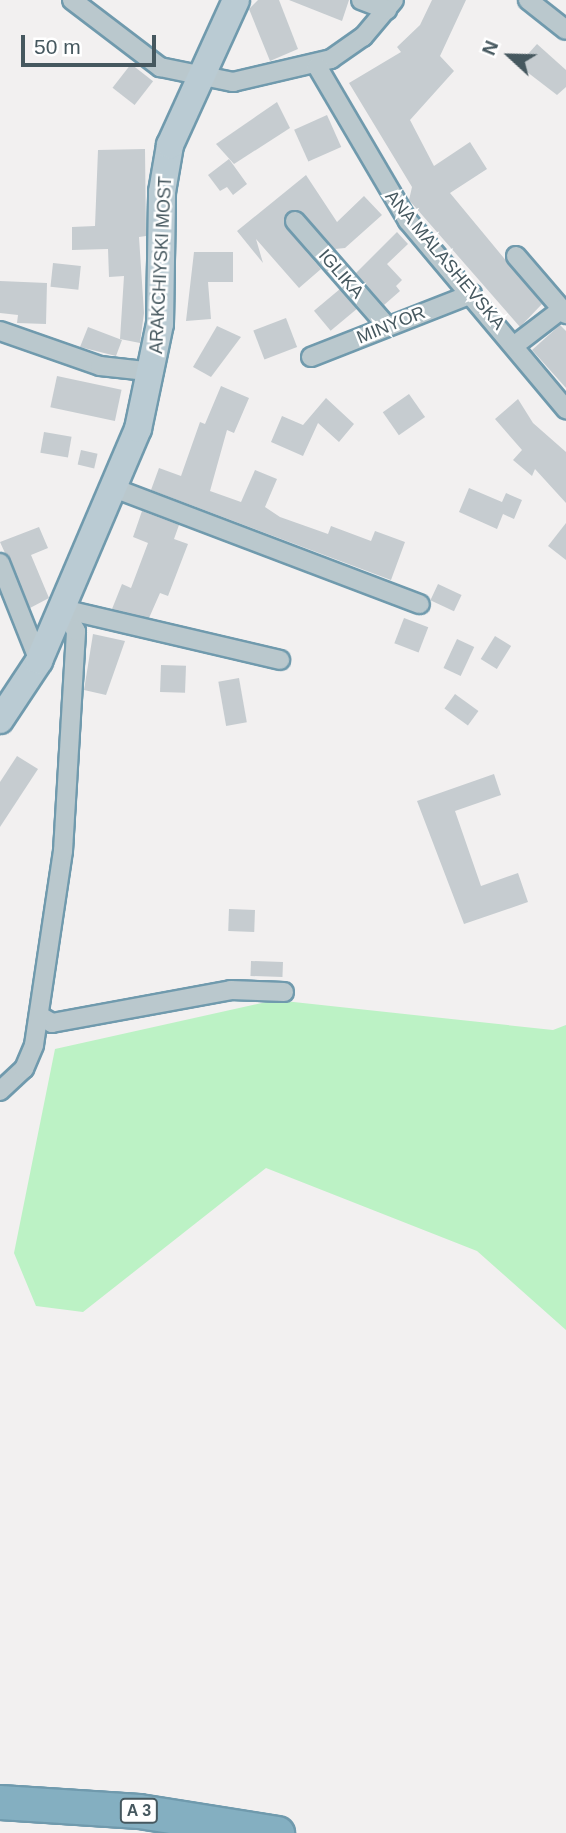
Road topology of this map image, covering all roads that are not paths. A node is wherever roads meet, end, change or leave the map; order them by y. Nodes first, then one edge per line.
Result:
1 (72, 0) edge
2 (236, 0) edge
3 (361, 0) edge
4 (528, 0) edge
5 (390, 5) edge
6 (566, 30) edge
7 (317, 66) junction
8 (199, 76) junction
9 (296, 221) dead end
10 (516, 256) dead end
11 (472, 293) junction
12 (564, 311) edge
13 (387, 326) junction
14 (0, 331) edge
15 (515, 345) junction
16 (311, 358) dead end
17 (155, 372) junction
18 (566, 409) edge
19 (114, 488) junction
20 (0, 563) edge
21 (420, 604) dead end
22 (63, 608) junction
23 (280, 660) dead end
24 (38, 661) junction
25 (0, 720) edge
26 (284, 992) dead end
27 (40, 1016) junction
28 (0, 1091) edge
29 (0, 1802) edge
30 (277, 1833) edge

1 - 8 street
2 - 8 main road, ARAKCHIYSKI MOST
3 - 5 street
4 - 6 street
5 - 7 street
7 - 8 street
7 - 11 street, ANA MALASHEVSKA
8 - 17 main road, ARAKCHIYSKI MOST
9 - 13 street, IGLIKA
10 - 12 street
11 - 13 street, MINYOR
11 - 15 street, ANA MALASHEVSKA
12 - 15 street
13 - 16 street, MINYOR
14 - 17 street
15 - 18 street, ANA MALASHEVSKA
17 - 19 main road, ARAKCHIYSKI MOST
19 - 21 street
19 - 22 main road, ARAKCHIYSKI MOST
20 - 24 street
22 - 23 street
22 - 24 main road, ARAKCHIYSKI MOST
22 - 27 street
24 - 25 main road, ARAKCHIYSKI MOST
26 - 27 street
27 - 28 street
29 - 30 highway, A 3

